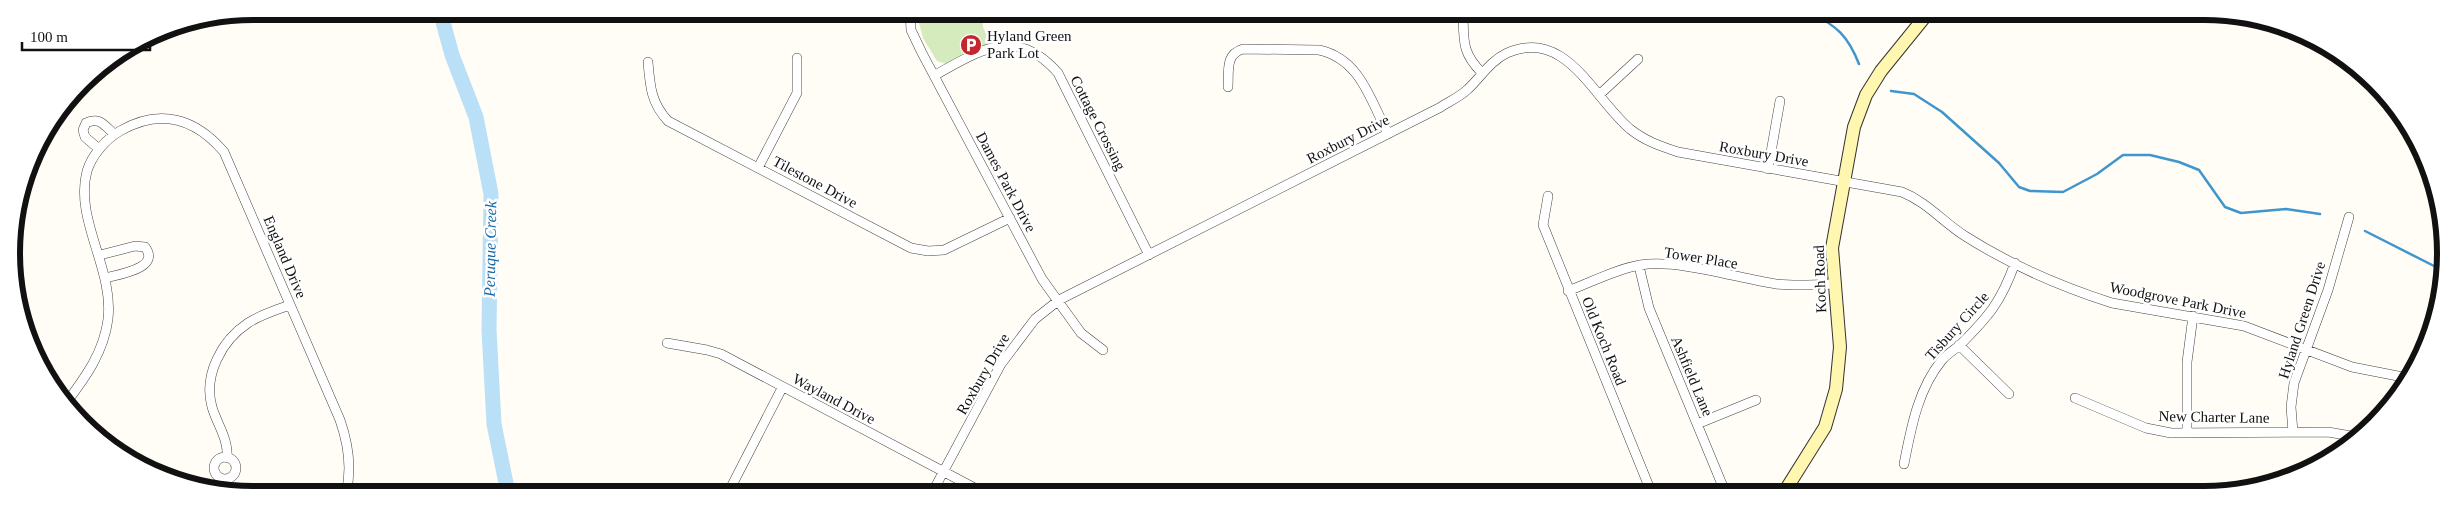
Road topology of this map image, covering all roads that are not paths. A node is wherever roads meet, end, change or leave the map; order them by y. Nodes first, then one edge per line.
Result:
1 (911, 20) edge
2 (1463, 20) edge
3 (1923, 20) edge
4 (797, 58) dead end
5 (1638, 59) dead end
6 (648, 62) dead end
7 (1482, 74) junction
8 (935, 76) junction
9 (1228, 87) dead end
10 (1599, 95) junction
11 (1780, 101) dead end
12 (114, 134) junction
13 (1388, 134) junction
14 (99, 149) junction
15 (758, 168) junction
16 (1768, 169) junction
17 (1844, 182) junction
18 (1548, 196) dead end
19 (2348, 217) dead end
20 (1010, 218) junction
21 (1149, 254) junction
22 (100, 255) junction
23 (2015, 263) junction
24 (1639, 266) junction
25 (106, 278) junction
26 (1834, 284) junction
27 (1568, 291) junction
28 (1059, 300) junction
29 (290, 305) junction
30 (2193, 316) junction
31 (667, 343) dead end
32 (1959, 345) junction
33 (2306, 349) junction
34 (1103, 350) dead end
35 (2401, 377) edge
36 (782, 388) junction
37 (2009, 394) dead end
38 (70, 397) edge
39 (2075, 398) dead end
40 (1756, 400) dead end
41 (1697, 424) junction
42 (2293, 432) junction
43 (2188, 433) junction
44 (2349, 436) edge
45 (227, 458) dead end
46 (1904, 464) dead end
47 (944, 472) junction
48 (346, 486) edge
49 (732, 486) edge
50 (936, 486) edge
51 (971, 486) edge
52 (1649, 486) edge
53 (1723, 486) edge
54 (1788, 486) edge

1 - 8 street, Dames Park Drive
2 - 7 street
3 - 17 street, Koch Road
4 - 15 street
5 - 10 street
6 - 15 street, Tilestone Drive
7 - 10 street, Roxbury Drive
7 - 13 street, Roxbury Drive
8 - 20 street, Dames Park Drive
8 - 21 street, Cottage Crossing
9 - 13 street
10 - 16 street, Roxbury Drive
11 - 16 street
12 - 14 street, England Drive
12 - 14 street
12 - 29 street, England Drive
13 - 21 street, Roxbury Drive
14 - 22 street, England Drive
15 - 20 street, Tilestone Drive
16 - 17 street, Roxbury Drive
17 - 23 street, Woodgrove Park Drive
17 - 26 street, Koch Road
18 - 27 street, Old Koch Road
19 - 33 street, Hyland Green Drive
20 - 28 street, Dames Park Drive
21 - 28 street, Roxbury Drive
22 - 25 street, England Drive
22 - 25 street
23 - 30 street, Woodgrove Park Drive
23 - 32 street, Tisbury Circle
24 - 26 street, Tower Place
24 - 27 street, Tower Place
24 - 41 street, Ashfield Lane
25 - 38 street, England Drive
26 - 54 street, Koch Road
27 - 52 street, Old Koch Road
28 - 34 street, Dames Park Drive
28 - 47 street, Roxbury Drive
29 - 45 street
29 - 48 street, England Drive
30 - 33 street, Woodgrove Park Drive
30 - 43 street
31 - 36 street, Wayland Drive
32 - 37 street
32 - 46 street, Tisbury Circle
33 - 35 street, Woodgrove Park Drive
33 - 42 street, Hyland Green Drive
36 - 47 street, Wayland Drive
36 - 49 street
39 - 43 street, New Charter Lane
40 - 41 street
41 - 53 street, Ashfield Lane
42 - 43 street, New Charter Lane
42 - 44 street, New Charter Lane
47 - 50 street, Roxbury Drive
47 - 51 street, Wayland Drive

